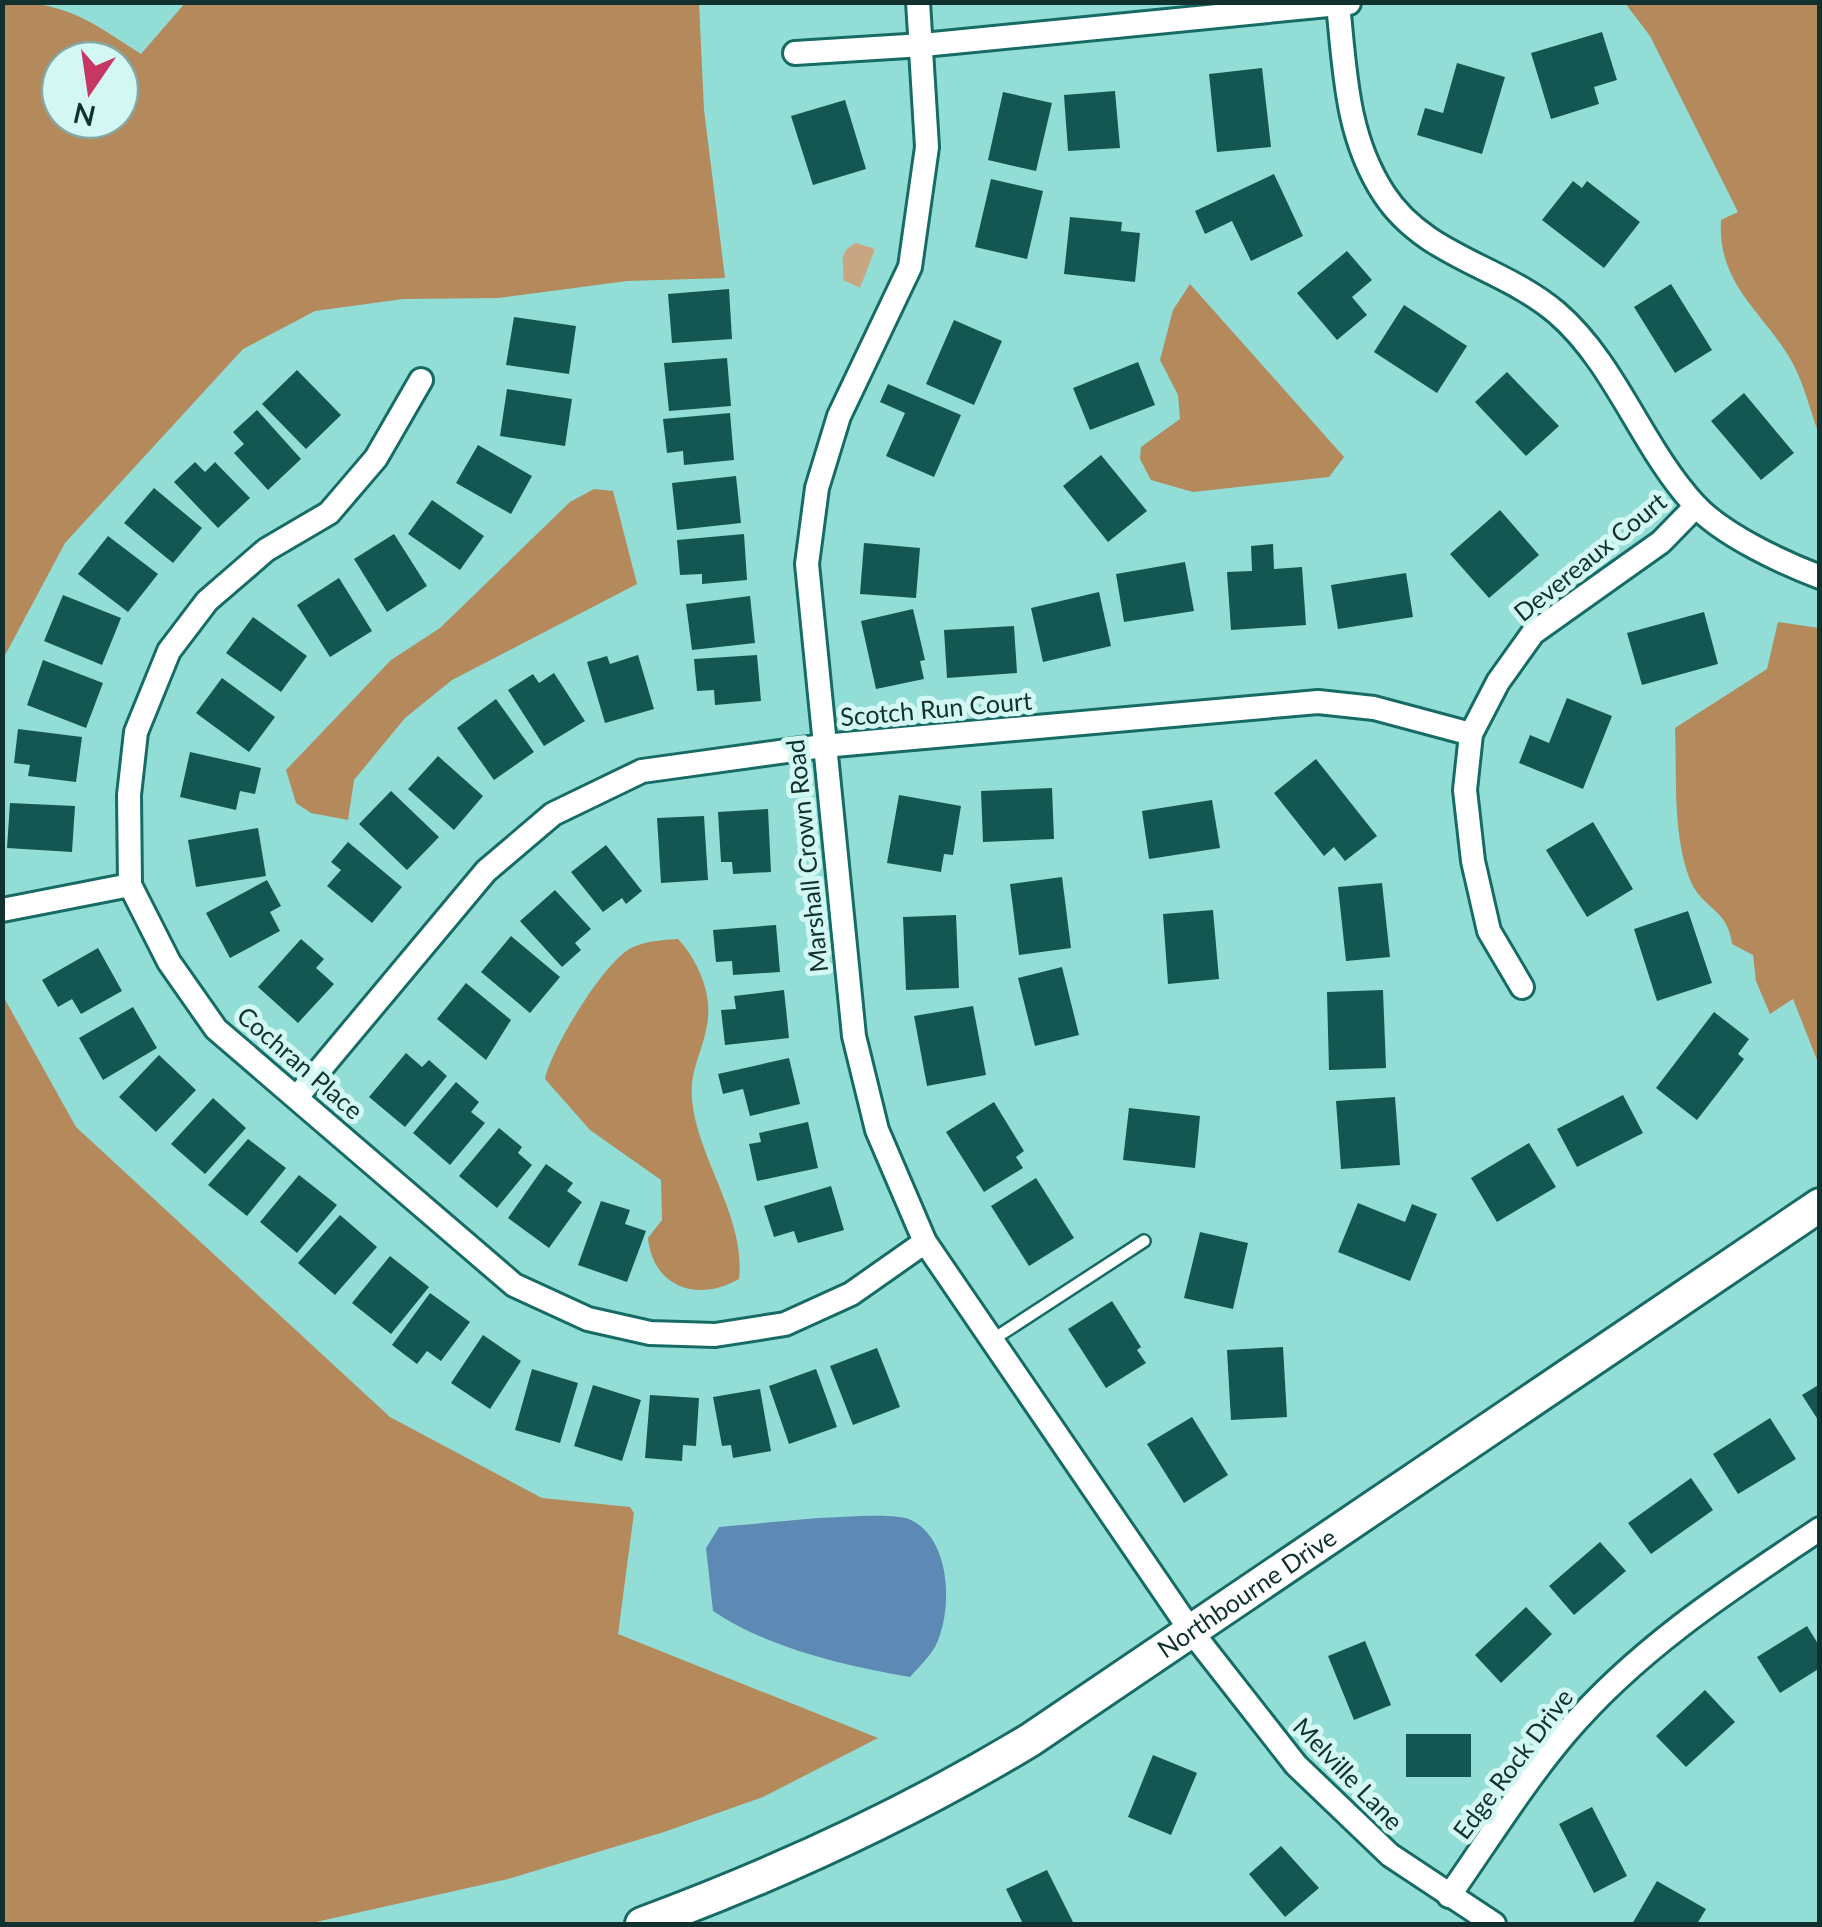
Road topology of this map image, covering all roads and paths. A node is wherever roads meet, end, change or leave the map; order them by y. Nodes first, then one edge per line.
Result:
1 (918, 2) edge
2 (1350, 2) edge
3 (1338, 4) edge
4 (922, 45) junction
5 (795, 53) dead end
6 (421, 380) dead end
7 (1696, 506) junction
8 (1820, 577) edge
9 (1471, 734) junction
10 (823, 746) junction
11 (130, 885) junction
12 (2, 910) edge
13 (1522, 987) dead end
14 (297, 1097) junction
15 (1820, 1205) edge
16 (1144, 1241) dead end
17 (925, 1242) junction
18 (992, 1340) junction
19 (1820, 1529) edge
20 (1191, 1631) junction
21 (1449, 1896) junction
22 (642, 1924) edge
23 (1494, 1924) edge

1 - 4 street, Marshall Crown Road
2 - 3 street
3 - 4 street
3 - 7 street
4 - 5 street
4 - 10 street, Marshall Crown Road
6 - 11 street, Cochran Place
7 - 8 street
7 - 9 street, Devereaux Court
9 - 10 street, Scotch Run Court
9 - 13 street, Devereaux Court
10 - 14 street, Scotch Run Court
10 - 17 street, Marshall Crown Road
11 - 12 street
11 - 14 street, Cochran Place
14 - 17 street, Cochran Place
15 - 20 street, Northbourne Drive
16 - 18 lane
17 - 18 street, Marshall Crown Road
18 - 20 street, Marshall Crown Road
19 - 21 street, Edge Rock Drive
20 - 21 street, Melville Lane
20 - 22 street, Northbourne Drive
21 - 23 street, Melville Lane

